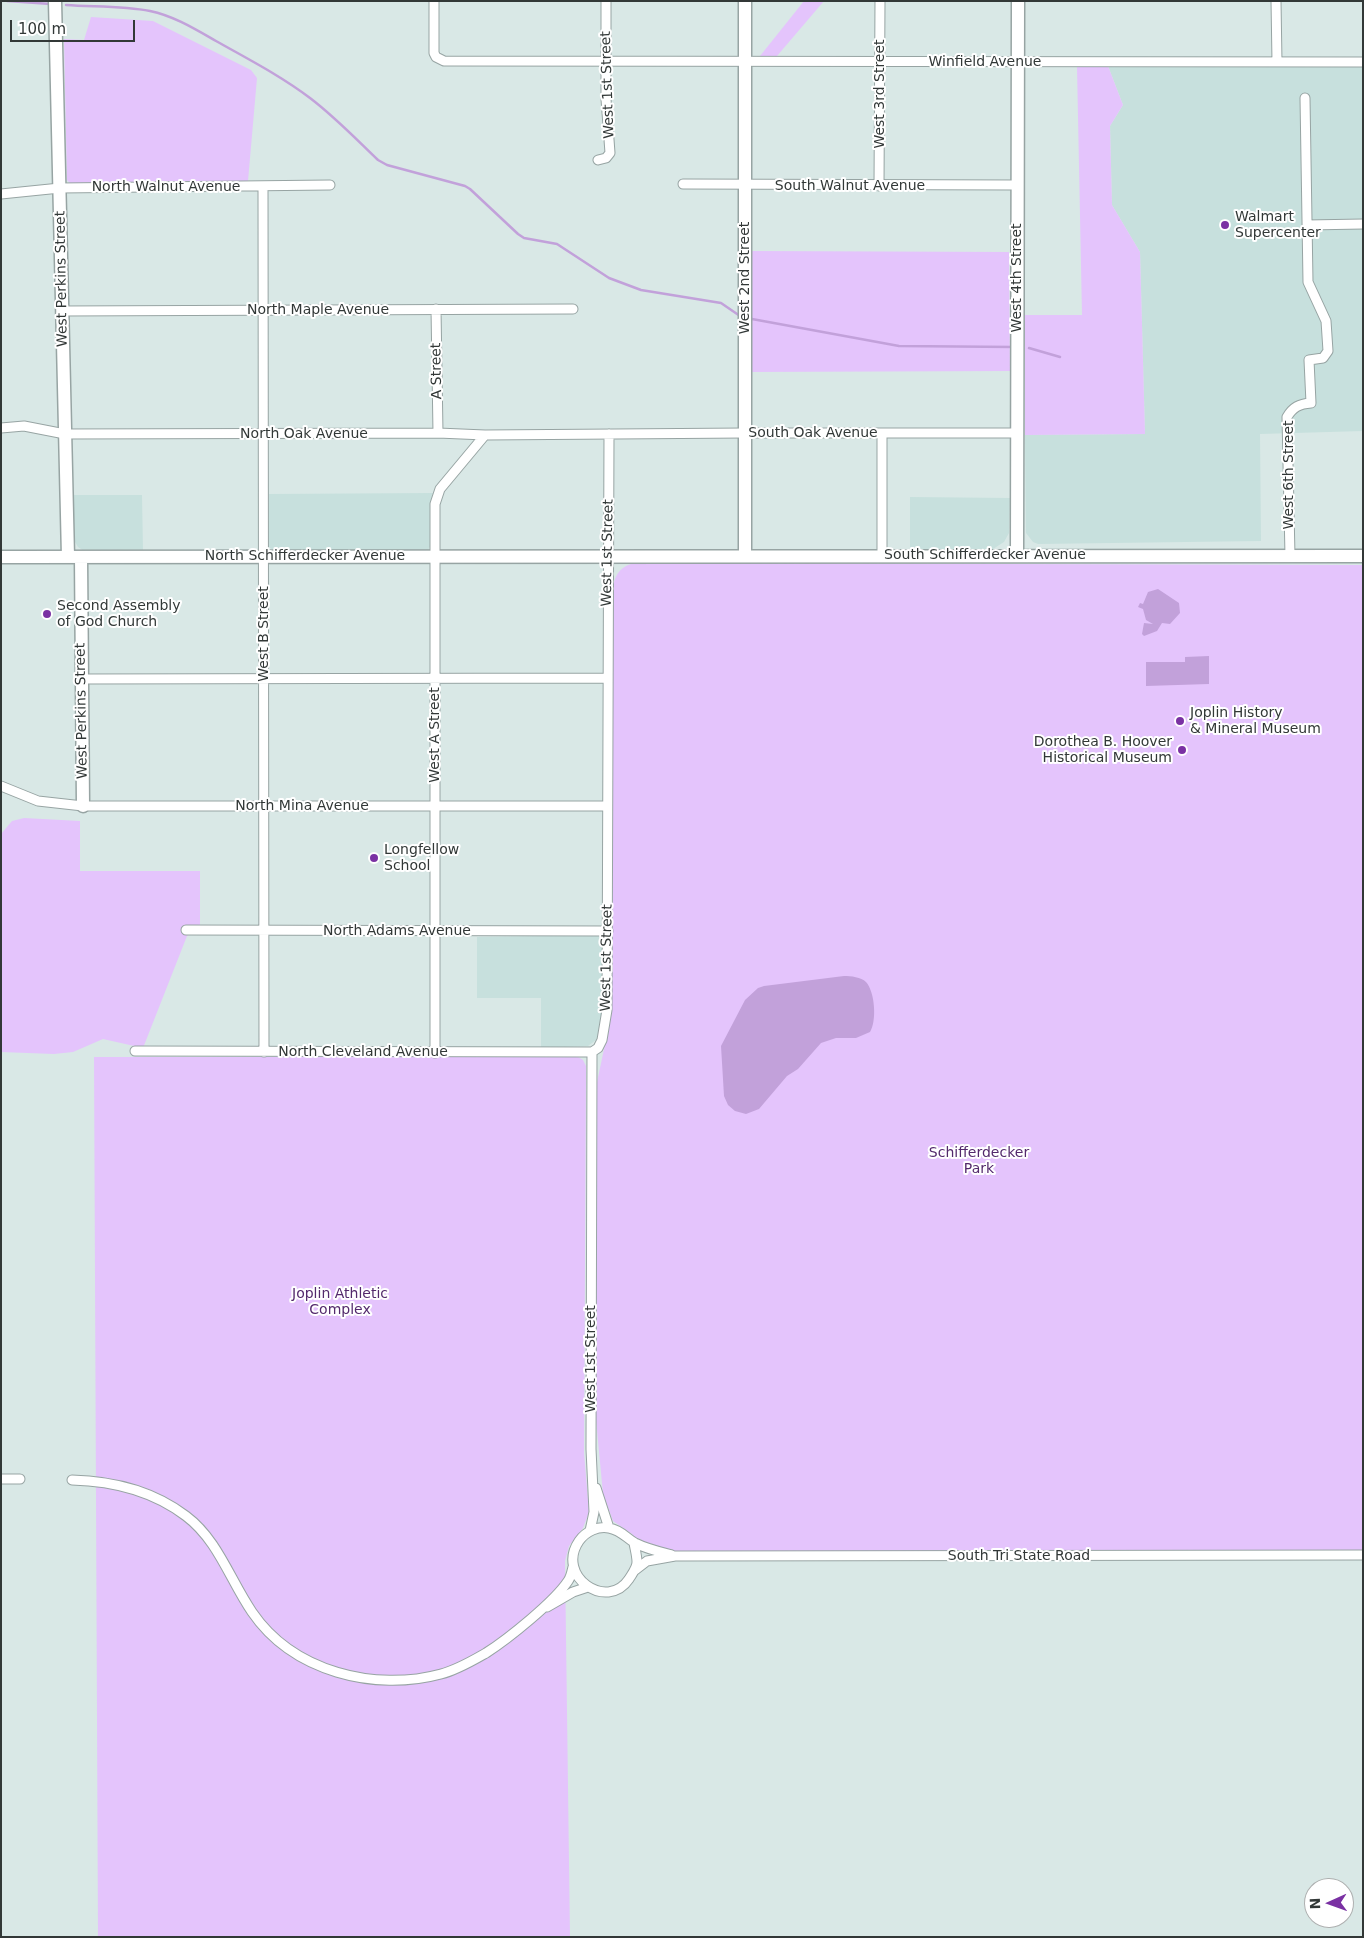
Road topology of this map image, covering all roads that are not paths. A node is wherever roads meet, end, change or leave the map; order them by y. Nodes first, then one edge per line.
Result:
1 (55, 1) edge
2 (434, 1) edge
3 (606, 1) edge
4 (745, 1) edge
5 (880, 1) edge
6 (1018, 1) edge
7 (1276, 1) edge
8 (606, 62) junction
9 (745, 62) junction
10 (880, 62) junction
11 (1018, 62) junction
12 (1277, 62) junction
13 (1363, 62) edge
14 (1305, 98) dead end
15 (598, 160) dead end
16 (683, 184) dead end
17 (330, 185) dead end
18 (1017, 185) junction
19 (745, 186) junction
20 (879, 186) junction
21 (263, 187) junction
22 (60, 188) junction
23 (1, 194) edge
24 (1363, 224) edge
25 (1308, 225) junction
26 (436, 309) junction
27 (573, 309) dead end
28 (264, 310) junction
29 (62, 311) junction
30 (1, 428) edge
31 (745, 432) junction
32 (438, 433) junction
33 (882, 433) junction
34 (1017, 433) junction
35 (65, 434) junction
36 (264, 434) junction
37 (608, 434) junction
38 (484, 435) junction
39 (745, 555) junction
40 (1017, 555) junction
41 (264, 556) junction
42 (435, 556) junction
43 (608, 556) junction
44 (882, 556) junction
45 (1290, 556) junction
46 (1363, 556) edge
47 (1, 557) edge
48 (75, 557) junction
49 (264, 678) junction
50 (434, 678) junction
51 (607, 678) junction
52 (82, 679) junction
53 (1, 786) edge
54 (83, 806) junction
55 (264, 806) junction
56 (434, 806) junction
57 (607, 806) junction
58 (186, 930) dead end
59 (435, 931) junction
60 (608, 931) junction
61 (264, 932) junction
62 (135, 1051) dead end
63 (264, 1052) junction
64 (435, 1052) junction
65 (592, 1052) junction
66 (593, 1478) junction
67 (1, 1479) edge
68 (20, 1479) dead end
69 (72, 1480) dead end
70 (609, 1528) junction
71 (590, 1531) junction
72 (634, 1543) junction
73 (674, 1556) junction
74 (1363, 1556) edge
75 (573, 1567) junction
76 (634, 1570) junction
77 (588, 1587) junction
78 (538, 1612) junction

1 - 22 street, West Perkins Street
2 - 8 street, Winfield Avenue
3 - 8 street, West 1st Street
4 - 9 street, West 2nd Street
5 - 10 street, West 3rd Street
6 - 11 street, West 4th Street
7 - 12 street
8 - 9 street, Winfield Avenue
8 - 15 street, West 1st Street
9 - 10 street, Winfield Avenue
9 - 19 street, West 2nd Street
10 - 11 street, Winfield Avenue
10 - 20 street, West 3rd Street
11 - 12 street, Winfield Avenue
11 - 18 street, West 4th Street
12 - 13 street, Winfield Avenue
14 - 25 street, West 6th Street
16 - 19 street, South Walnut Avenue
17 - 21 street, North Walnut Avenue
18 - 20 street, South Walnut Avenue
18 - 34 street, West 4th Street
19 - 20 street, South Walnut Avenue
19 - 31 street, West 2nd Street
21 - 22 street, North Walnut Avenue
21 - 28 street, West B Street
22 - 23 street, North Walnut Avenue
22 - 29 street, West Perkins Street
24 - 25 street
25 - 45 street, West 6th Street
26 - 27 street, North Maple Avenue
26 - 28 street, North Maple Avenue
26 - 32 street, A Street
28 - 29 street, North Maple Avenue
28 - 36 street, West B Street
29 - 35 street, West Perkins Street
30 - 35 street, North Oak Avenue
31 - 33 street, South Oak Avenue
31 - 37 street, South Oak Avenue
31 - 39 street, West 2nd Street
32 - 36 street, North Oak Avenue
32 - 38 street, North Oak Avenue
33 - 34 street, South Oak Avenue
33 - 44 street
34 - 40 street, West 4th Street
35 - 36 street, North Oak Avenue
35 - 48 street, West Perkins Street
36 - 41 street, West B Street
37 - 38 street, North Oak Avenue
37 - 43 street, West 1st Street
38 - 42 street, West A Street
39 - 43 street, South Schifferdecker Avenue
39 - 44 street, South Schifferdecker Avenue
40 - 44 street, South Schifferdecker Avenue
40 - 45 street, South Schifferdecker Avenue
41 - 42 street, North Schifferdecker Avenue
41 - 48 street, North Schifferdecker Avenue
41 - 49 street, West B Street
42 - 43 street, North Schifferdecker Avenue
42 - 50 street, West A Street
43 - 51 street, West 1st Street
45 - 46 street, South Schifferdecker Avenue
47 - 48 street, North Schifferdecker Avenue
48 - 52 street, West Perkins Street
49 - 50 street
49 - 52 street
49 - 55 street, West B Street
50 - 51 street
50 - 56 street, West A Street
51 - 57 street, West 1st Street
52 - 54 street, West Perkins Street
53 - 54 street, North Mina Avenue
54 - 55 street, North Mina Avenue
55 - 56 street, North Mina Avenue
55 - 61 street, West B Street
56 - 57 street, North Mina Avenue
56 - 59 street, West A Street
57 - 60 street, West 1st Street
58 - 61 street, North Adams Avenue
59 - 60 street, North Adams Avenue
59 - 61 street, North Adams Avenue
59 - 64 street, West A Street
60 - 65 street, West 1st Street
61 - 63 street, West B Street
62 - 63 street, North Cleveland Avenue
63 - 64 street, North Cleveland Avenue
64 - 65 street, North Cleveland Avenue
65 - 66 street, West 1st Street
66 - 70 street, West 1st Street
66 - 71 street, West 1st Street
67 - 68 street
69 - 78 street
70 - 71 street
70 - 72 street, South Tri State Road
71 - 75 street
72 - 73 street, South Tri State Road
72 - 76 street
73 - 74 street, South Tri State Road
73 - 76 street, South Tri State Road
75 - 77 street
75 - 78 street
76 - 77 street, South Tri State Road
77 - 78 street

